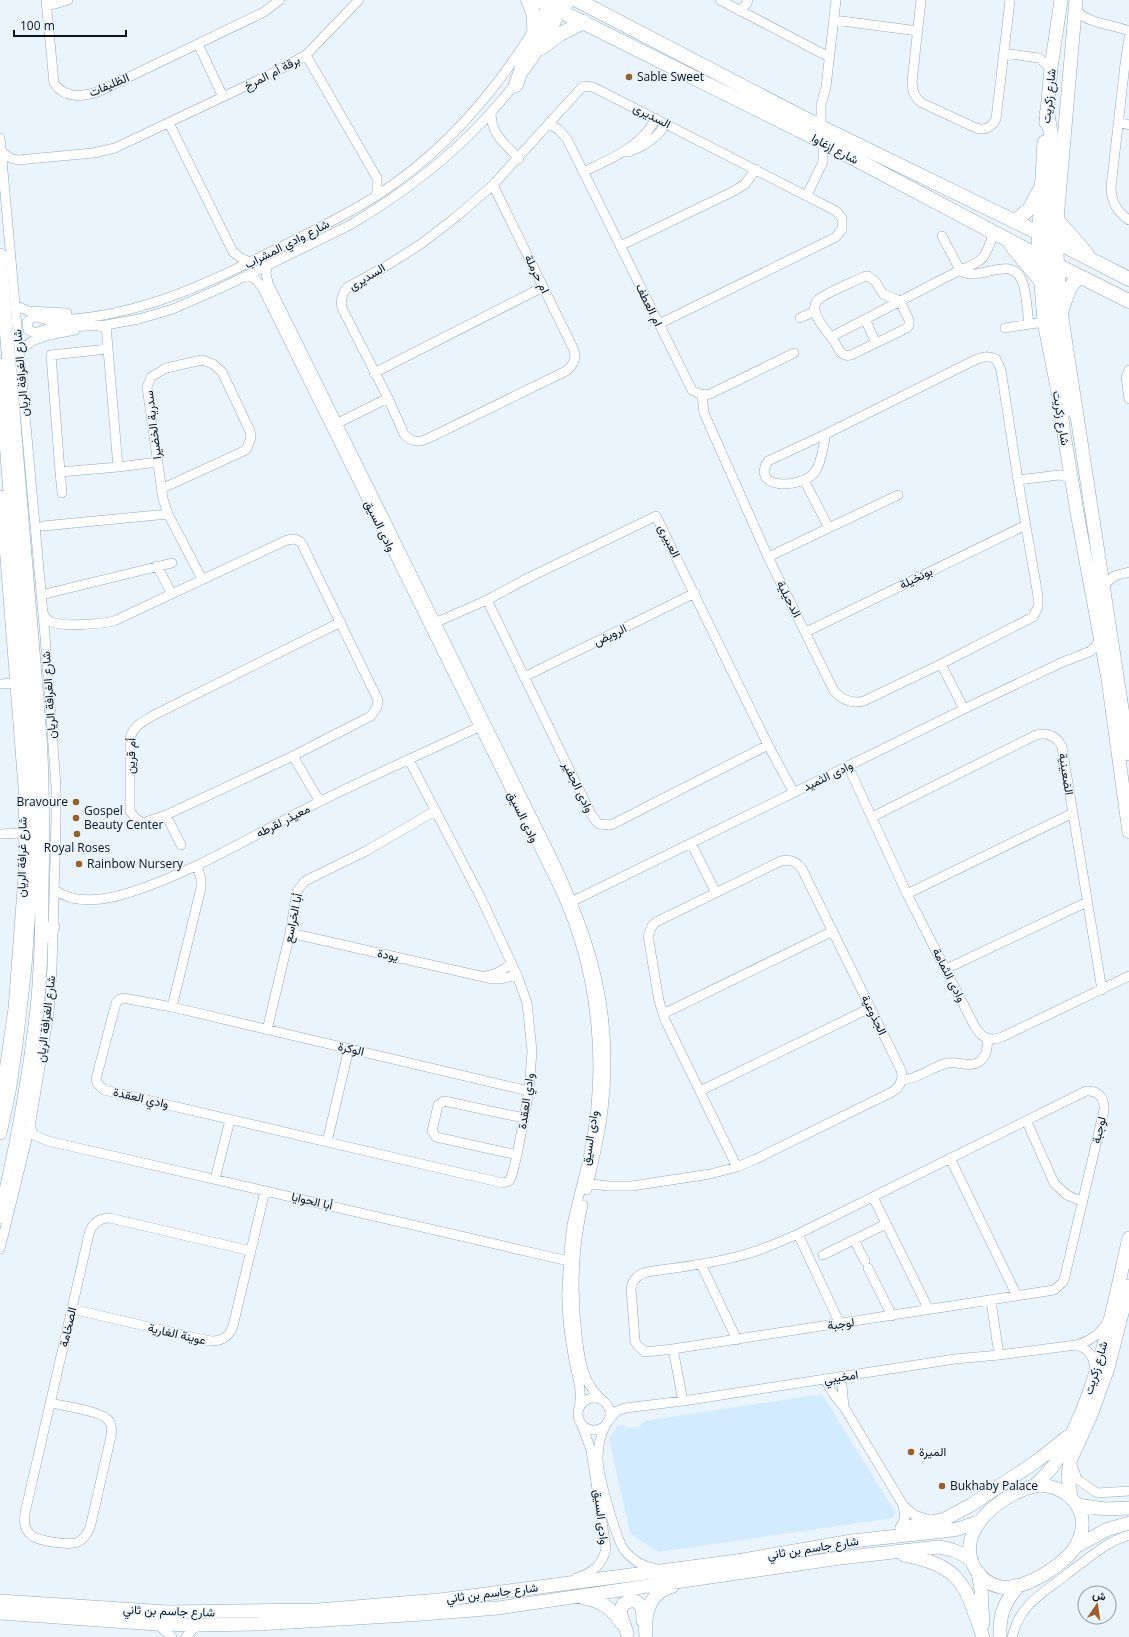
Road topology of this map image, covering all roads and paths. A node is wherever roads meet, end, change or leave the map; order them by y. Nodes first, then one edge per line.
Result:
1 (68, 0) edge
2 (280, 0) edge
3 (359, 0) edge
4 (528, 0) edge
5 (595, 0) edge
6 (720, 0) edge
7 (748, 0) edge
8 (836, 0) edge
9 (922, 0) edge
10 (1010, 0) edge
11 (1061, 0) edge
12 (47, 3) edge
13 (559, 3) edge
14 (1075, 5) edge
15 (740, 11) junction
16 (604, 13) junction
17 (834, 20) junction
18 (584, 22) junction
19 (1094, 22) junction
20 (534, 28) junction
21 (918, 31) junction
22 (1129, 31) edge
23 (1129, 38) edge
24 (198, 44) junction
25 (541, 48) junction
26 (1054, 51) junction
27 (1071, 51) junction
28 (681, 53) junction
29 (1004, 53) junction
30 (306, 55) junction
31 (829, 57) junction
32 (1039, 58) junction
33 (1051, 68) junction
34 (516, 85) junction
35 (223, 97) junction
36 (821, 105) junction
37 (1047, 112) junction
38 (491, 114) junction
39 (656, 118) junction
40 (804, 118) junction
41 (1118, 122) junction
42 (169, 123) junction
43 (666, 123) junction
44 (550, 124) junction
45 (1129, 125) edge
46 (821, 127) junction
47 (475, 130) junction
48 (494, 131) junction
49 (0, 138) edge
50 (823, 142) junction
51 (1, 151) junction
52 (839, 151) junction
53 (622, 153) junction
54 (519, 159) junction
55 (18, 160) junction
56 (823, 162) junction
57 (756, 169) junction
58 (583, 172) junction
59 (3, 174) junction
60 (376, 178) junction
61 (392, 185) junction
62 (494, 185) junction
63 (1040, 189) junction
64 (377, 195) junction
65 (807, 195) junction
66 (955, 212) junction
67 (1057, 220) junction
68 (1129, 220) edge
69 (1015, 222) junction
70 (994, 233) junction
71 (942, 236) dead end
72 (1007, 240) junction
73 (620, 246) junction
74 (1047, 249) junction
75 (233, 252) junction
76 (0, 255) edge
77 (1093, 261) junction
78 (250, 262) junction
79 (267, 266) junction
80 (960, 270) junction
81 (230, 273) junction
82 (247, 275) junction
83 (1081, 277) junction
84 (1129, 279) edge
85 (1040, 280) junction
86 (2, 285) junction
87 (543, 287) junction
88 (1129, 291) edge
89 (15, 298) junction
90 (900, 300) junction
91 (1129, 301) edge
92 (815, 311) junction
93 (112, 312) junction
94 (1061, 312) junction
95 (800, 318) dead end
96 (865, 319) junction
97 (1044, 322) junction
98 (659, 324) junction
99 (1029, 324) junction
100 (106, 325) junction
101 (1005, 328) dead end
102 (831, 337) junction
103 (876, 343) junction
104 (108, 349) junction
105 (19, 353) junction
106 (794, 353) dead end
107 (573, 364) joint
108 (0, 365) edge
109 (1129, 370) edge
110 (374, 373) junction
111 (11, 374) junction
112 (702, 395) junction
113 (388, 398) junction
114 (1129, 399) edge
115 (1076, 413) junction
116 (335, 425) junction
117 (826, 434) junction
118 (0, 448) edge
119 (7, 460) junction
120 (158, 462) junction
121 (118, 467) junction
122 (60, 472) junction
123 (1071, 473) junction
124 (804, 480) junction
125 (1018, 480) junction
126 (161, 489) junction
127 (62, 493) dead end
128 (0, 495) edge
129 (898, 495) dead end
130 (168, 514) junction
131 (1026, 525) junction
132 (43, 526) dead end
133 (829, 528) junction
134 (768, 557) junction
135 (172, 563) dead end
136 (158, 566) junction
137 (1100, 569) junction
138 (1129, 572) edge
139 (1114, 576) junction
140 (202, 579) junction
141 (1103, 586) junction
142 (695, 593) junction
143 (172, 594) junction
144 (41, 595) junction
145 (487, 600) junction
146 (43, 613) junction
147 (341, 622) junction
148 (58, 624) junction
149 (432, 624) junction
150 (806, 632) junction
151 (45, 636) junction
152 (1099, 638) junction
153 (1091, 651) junction
154 (1104, 655) junction
155 (941, 664) junction
156 (524, 677) junction
157 (15, 683) junction
158 (0, 684) edge
159 (964, 709) junction
160 (482, 725) junction
161 (768, 745) junction
162 (1129, 754) edge
163 (293, 756) junction
164 (409, 760) junction
165 (848, 766) junction
166 (794, 793) junction
167 (320, 802) junction
168 (435, 811) junction
169 (1073, 813) junction
170 (166, 815) junction
171 (872, 817) junction
172 (1129, 832) edge
173 (24, 833) junction
174 (0, 834) edge
175 (691, 843) junction
176 (181, 845) dead end
177 (43, 860) junction
178 (197, 866) junction
179 (55, 870) junction
180 (55, 890) junction
181 (716, 893) junction
182 (907, 894) junction
183 (75, 899) junction
184 (1087, 902) junction
185 (569, 903) junction
186 (54, 907) junction
187 (53, 927) junction
188 (833, 931) junction
189 (290, 933) junction
190 (42, 939) junction
191 (512, 964) junction
192 (946, 969) junction
193 (517, 975) junction
194 (485, 976) junction
195 (1129, 976) edge
196 (1102, 990) junction
197 (123, 998) joint
198 (172, 1008) junction
199 (870, 1008) junction
200 (663, 1014) junction
201 (267, 1030) junction
202 (988, 1039) junction
203 (349, 1048) junction
204 (902, 1080) junction
205 (529, 1091) junction
206 (700, 1092) junction
207 (0, 1098) edge
208 (29, 1104) junction
209 (524, 1118) junction
210 (230, 1120) junction
211 (1027, 1122) junction
212 (30, 1127) junction
213 (0, 1133) edge
214 (48, 1141) junction
215 (327, 1142) junction
216 (25, 1146) junction
217 (517, 1155) junction
218 (950, 1158) junction
219 (21, 1159) junction
220 (737, 1166) junction
221 (11, 1170) junction
222 (215, 1179) junction
223 (585, 1183) junction
224 (265, 1191) junction
225 (873, 1197) junction
226 (1083, 1202) junction
227 (0, 1217) edge
228 (886, 1224) junction
229 (798, 1234) junction
230 (1129, 1238) edge
231 (854, 1240) junction
232 (0, 1249) edge
233 (251, 1250) junction
234 (823, 1255) dead end
235 (572, 1262) junction
236 (700, 1264) junction
237 (1129, 1286) edge
238 (1016, 1296) junction
239 (991, 1301) junction
240 (72, 1309) junction
241 (929, 1310) junction
242 (892, 1316) junction
243 (1110, 1318) junction
244 (840, 1324) junction
245 (737, 1340) junction
246 (1076, 1345) junction
247 (673, 1349) junction
248 (999, 1355) junction
249 (1095, 1375) junction
250 (841, 1376) junction
251 (825, 1379) junction
252 (604, 1401) junction
253 (684, 1401) junction
254 (50, 1403) junction
255 (844, 1407) junction
256 (579, 1408) junction
257 (625, 1408) junction
258 (608, 1422) junction
259 (581, 1423) junction
260 (1074, 1430) junction
261 (1070, 1461) junction
262 (1034, 1486) junction
263 (1129, 1491) edge
264 (1074, 1501) junction
265 (903, 1505) junction
266 (1129, 1508) edge
267 (938, 1520) junction
268 (980, 1521) junction
269 (1129, 1523) edge
270 (900, 1528) junction
271 (1129, 1536) edge
272 (852, 1541) junction
273 (1075, 1547) junction
274 (891, 1553) junction
275 (975, 1566) junction
276 (668, 1570) junction
277 (694, 1579) junction
278 (557, 1585) junction
279 (1019, 1586) junction
280 (576, 1596) junction
281 (0, 1601) edge
282 (0, 1613) edge
283 (156, 1624) junction
284 (199, 1625) junction
285 (628, 1635) edge
286 (645, 1635) edge
287 (172, 1637) edge
288 (186, 1637) edge
289 (983, 1637) edge
290 (1000, 1637) edge
291 (1012, 1637) edge

1 - 12 street
2 - 24 street, الظليفات
3 - 30 street, برقة أم المرخ
4 - 20 main road
5 - 16 main road
6 - 15 street
7 - 15 street
8 - 17 street
9 - 21 street
10 - 29 street
11 - 26 main road, شارع زكريت
12 - 24 street, الظليفات
13 - 16 main road, شارع إزغاوا
13 - 18 main road, شارع إزغاوا
13 - 20 street, شارع وادي المشراب
13 - 25 street, شارع وادي المشراب
13 - 28 main road
13 - 34 main road
14 - 19 street
14 - 27 main road, شارع زكريت
15 - 31 street
16 - 28 main road, شارع إزغاوا
17 - 21 street
17 - 31 street
18 - 25 main road
18 - 50 main road, شارع إزغاوا
19 - 22 street
19 - 27 street
20 - 61 street, شارع وادي المشراب
21 - 29 street
23 - 41 street
24 - 35 street
25 - 34 street, شارع وادي المشراب
26 - 32 street
26 - 33 main road, شارع زكريت
27 - 67 main road, شارع زكريت
28 - 40 main road, شارع إزغاوا
29 - 32 street
30 - 35 street, برقة أم المرخ
30 - 60 street
31 - 36 street
32 - 33 street
33 - 37 main road, شارع زكريت
34 - 38 street, شارع وادي المشراب
35 - 42 street, برقة أم المرخ
36 - 40 street
36 - 46 street
37 - 63 main road, شارع زكريت
37 - 74 main road
38 - 47 street, شارع وادي المشراب
38 - 48 street
39 - 43 street, السديرى
39 - 44 street, السديرى
39 - 53 street
40 - 46 main road, شارع إزغاوا
41 - 45 street
41 - 68 street
42 - 55 street, برقة أم المرخ
42 - 75 street
43 - 53 street
43 - 57 street, السديرى
44 - 54 street, السديرى
44 - 58 street, ام العطف
46 - 69 main road, شارع إزغاوا
47 - 48 street
47 - 79 street, شارع وادي المشراب
48 - 54 street
49 - 51 street, شارع الغرافة الريان
50 - 52 main road, شارع إزغاوا
50 - 56 street
51 - 55 street
51 - 59 street, شارع الغرافة الريان
52 - 56 street
52 - 66 main road, شارع إزغاوا
53 - 58 street
54 - 62 street, السديرى
55 - 59 street
56 - 65 street
57 - 65 street, السديرى
57 - 73 street
58 - 73 street, ام العطف
59 - 89 street, شارع الغرافة الريان
60 - 61 street
60 - 64 street
61 - 64 street, شارع وادي المشراب
62 - 87 street, ام حرملة
62 - 110 street, السديرى
63 - 69 main road
63 - 74 main road, شارع زكريت
64 - 78 street, شارع وادي المشراب
65 - 98 street, السديرى
66 - 70 main road, شارع إزغاوا
66 - 74 main road
67 - 74 main road, شارع زكريت
67 - 77 main road
69 - 74 main road, شارع إزغاوا
70 - 72 main road, شارع إزغاوا
70 - 80 street
71 - 80 street
72 - 74 main road, شارع إزغاوا
72 - 85 main road
73 - 98 street, ام العطف
74 - 77 main road, شارع إزغاوا
74 - 83 main road, شارع إزغاوا
74 - 85 main road, شارع زكريت
74 - 88 main road
74 - 94 main road, شارع زكريت
74 - 115 main road
75 - 78 street
75 - 81 street
76 - 86 main road, شارع الغرافة الريان
77 - 84 main road, شارع إزغاوا
78 - 81 street, شارع وادي المشراب
79 - 82 street, شارع وادي المشراب
79 - 116 street, وادى السيق
80 - 90 street
80 - 99 street
81 - 93 street, شارع وادي المشراب
82 - 100 street, شارع وادي المشراب
82 - 116 street, وادى السيق
83 - 91 main road, شارع إزغاوا
83 - 94 main road
85 - 97 main road, شارع زكريت
86 - 89 main road
86 - 111 main road, شارع الغرافة الريان
87 - 107 street, ام حرملة
87 - 110 street
89 - 93 street
89 - 105 street, شارع الغرافة الريان
90 - 92 street
90 - 96 street
90 - 103 street
92 - 95 street
92 - 102 street
93 - 100 street, شارع وادي المشراب
94 - 115 main road, شارع زكريت
96 - 102 street
96 - 103 street
97 - 99 street
97 - 123 main road, شارع زكريت
98 - 112 street, ام العطف
99 - 101 street
100 - 104 street
100 - 105 street, شارع وادي المشراب
102 - 103 street
104 - 121 street
104 - 122 street
105 - 111 main road
105 - 144 street, شارع الغرافة الريان
106 - 112 street
107 - 113 street, السديرى
108 - 119 main road, شارع الغرافة الريان
109 - 114 street
110 - 113 street, السديرى
111 - 177 main road, شارع الغرافة الريان
112 - 134 street, الدحيلية
113 - 116 street
115 - 137 main road, شارع زكريت
116 - 149 street, وادى السيق
117 - 124 street
117 - 124 street, الدحيلية
117 - 125 street, الدحيلية
118 - 119 main road
119 - 213 main road, شارع الغرافة الريان
120 - 121 street
120 - 126 street, سدرية الخضيرا
120 - 126 street, سدرية الخضيرا
121 - 122 street
122 - 127 street
123 - 125 street
123 - 152 main road, شارع زكريت
124 - 133 street
125 - 131 street, الدحيلية
126 - 130 street, سدرية الخضيرا
128 - 157 street, شارع غرافة الريان
129 - 133 street
130 - 132 street
130 - 140 street, سدرية الخضيرا
131 - 150 street, بونخيلة
131 - 155 street, الدحيلية
133 - 134 street
134 - 150 street, الدحيلية
135 - 136 street
136 - 143 street
136 - 144 street
137 - 139 street
137 - 141 main road, شارع زكريت
138 - 139 street
139 - 141 street
140 - 143 street, أم قرين
140 - 147 street, أم قرين
141 - 162 main road, شارع زكريت
142 - 145 street, العبيرى
142 - 156 street, الرويض
142 - 161 street, العبيرى
143 - 148 street, أم قرين
144 - 146 street, شارع الغرافة الريان
145 - 149 street, العبيرى
145 - 156 street, وادى الجفير
146 - 148 street
146 - 151 street, شارع الغرافة الريان
147 - 163 street, أم قرين
147 - 170 street, أم قرين
148 - 151 street
149 - 160 street, وادى السيق
150 - 155 street, الدحيلية
151 - 179 street, شارع الغرافة الريان
152 - 153 street
152 - 154 main road, شارع زكريت
153 - 154 street
153 - 159 street, وادى الثميد
154 - 172 main road, شارع زكريت
155 - 159 street
156 - 161 street, وادى الجفير
157 - 158 street
157 - 173 street, شارع غرافة الريان
159 - 165 street, وادى الثميد
160 - 164 street, معيذر لقرطه
160 - 185 street, وادى السيق
161 - 166 street, العبيرى
163 - 167 street
163 - 170 street, أم قرين
164 - 167 street, معيذر لقرطه
164 - 168 street, وادي العقدة
165 - 166 street, وادى الثميد
165 - 171 street, وادى الثمامة
166 - 175 street, وادى الثميد
167 - 178 street, معيذر لقرطه
168 - 189 street, أبا الخراسع
168 - 191 street, وادي العقدة
169 - 171 street, الضعينية
169 - 182 street
169 - 184 street, الضعينية
170 - 176 street
171 - 182 street, وادى الثمامة
173 - 174 street
173 - 207 street, شارع غرافة الريان
175 - 181 street
175 - 185 street, وادى الثميد
177 - 179 main road
177 - 190 main road, شارع الغرافة الريان
178 - 183 street, معيذر لقرطه
178 - 198 street
179 - 180 street, شارع الغرافة الريان
180 - 183 street, معيذر لقرطه
180 - 186 street, شارع الغرافة الريان
181 - 188 street, الجذوعية
181 - 200 street, الجذوعية
182 - 192 street, وادى الثمامة
183 - 186 street, معيذر لقرطه
184 - 192 street
184 - 196 street, الضعينية
185 - 223 street, وادى السيق
186 - 187 street, شارع الغرافة الريان
187 - 190 main road
187 - 208 street, شارع الغرافة الريان
188 - 199 street, الجذوعية
188 - 200 street
189 - 194 street, يودة
189 - 201 street, أبا الخراسع
190 - 208 main road, شارع الغرافة الريان
191 - 193 street, وادي العقدة
191 - 194 street
192 - 202 street, وادى الثمامة
193 - 194 street, يودة
193 - 205 street, وادي العقدة
195 - 196 street
196 - 202 street
197 - 198 street, الوكرة
197 - 210 street, وادي العقدة
198 - 201 street, الوكرة
199 - 204 street, الجذوعية
199 - 206 street
200 - 206 street, الجذوعية
201 - 203 street, الوكرة
202 - 204 street
203 - 205 street, الوكرة
203 - 215 street
204 - 220 street
205 - 209 street, وادي العقدة
206 - 220 street, الجذوعية
208 - 212 street, شارع الغرافة الريان
208 - 221 main road, شارع الغرافة الريان
209 - 217 street, وادي العقدة
209 - 217 street
210 - 215 street, وادي العقدة
210 - 222 street
211 - 218 street, لوجبة
211 - 226 street
211 - 226 street, لوجبة
212 - 214 street, أبا الحوايا
212 - 216 street, شارع الغرافة الريان
214 - 216 street, أبا الحوايا
214 - 222 street, أبا الحوايا
215 - 217 street, وادي العقدة
216 - 219 street, شارع الغرافة الريان
218 - 225 street, لوجبة
218 - 238 street
219 - 221 main road
219 - 232 street, شارع الغرافة الريان
220 - 223 street
221 - 227 main road, شارع الغرافة الريان
222 - 224 street, أبا الحوايا
223 - 235 street, وادى السيق
224 - 233 street, عوينة الغارية
224 - 235 street, أبا الحوايا
225 - 228 street
225 - 229 street, لوجبة
226 - 238 street, لوجبة
228 - 231 street
228 - 241 street
229 - 236 street, لوجبة
229 - 244 street
230 - 243 main road, شارع زكريت
231 - 234 street
231 - 242 street
233 - 240 street, عوينة الغارية
233 - 240 street, الصخامة
235 - 252 street, وادى السيق
235 - 256 street, وادى السيق
236 - 245 street
236 - 247 street, لوجبة
237 - 261 main road, شارع زكريت
238 - 239 street, لوجبة
239 - 241 street, لوجبة
239 - 248 street
240 - 254 street, الصخامة
241 - 242 street, لوجبة
242 - 244 street, لوجبة
243 - 246 street, امخيبي
243 - 249 main road, شارع زكريت
244 - 245 street, لوجبة
245 - 247 street, لوجبة
246 - 248 street, امخيبي
246 - 249 street
247 - 253 street
248 - 250 street, امخيبي
249 - 260 main road, شارع زكريت
250 - 251 street, امخيبي
250 - 255 street
251 - 253 street, امخيبي
251 - 255 street
252 - 256 street
252 - 257 street, امخيبي
252 - 258 street
253 - 257 street, امخيبي
254 - 254 street, الصخامة
255 - 265 street
256 - 259 street
257 - 258 street, امخيبي
258 - 259 street
258 - 276 street, وادى السيق
259 - 278 street, وادى السيق
260 - 262 main road, شارع زكريت
260 - 267 main road
261 - 263 street
261 - 264 main road, شارع زكريت
262 - 264 main road
262 - 268 main road
264 - 266 main road
264 - 273 main road
265 - 267 street
265 - 270 street
267 - 270 main road
268 - 272 main road, شارع جاسم بن ثاني
268 - 275 main road
269 - 273 main road
270 - 272 main road
271 - 291 street
272 - 276 main road, شارع جاسم بن ثاني
273 - 279 main road
274 - 275 main road, شارع جاسم بن ثاني
274 - 277 main road, شارع جاسم بن ثاني
274 - 289 main road
275 - 279 main road
275 - 289 main road
276 - 278 main road, شارع جاسم بن ثاني
277 - 280 main road, شارع جاسم بن ثاني
277 - 286 main road
278 - 281 main road, شارع جاسم بن ثاني
279 - 290 main road
280 - 284 main road, شارع جاسم بن ثاني
280 - 285 main road
282 - 283 main road, شارع جاسم بن ثاني
283 - 284 main road, شارع جاسم بن ثاني
283 - 287 street
284 - 288 street
285 - 286 main road

